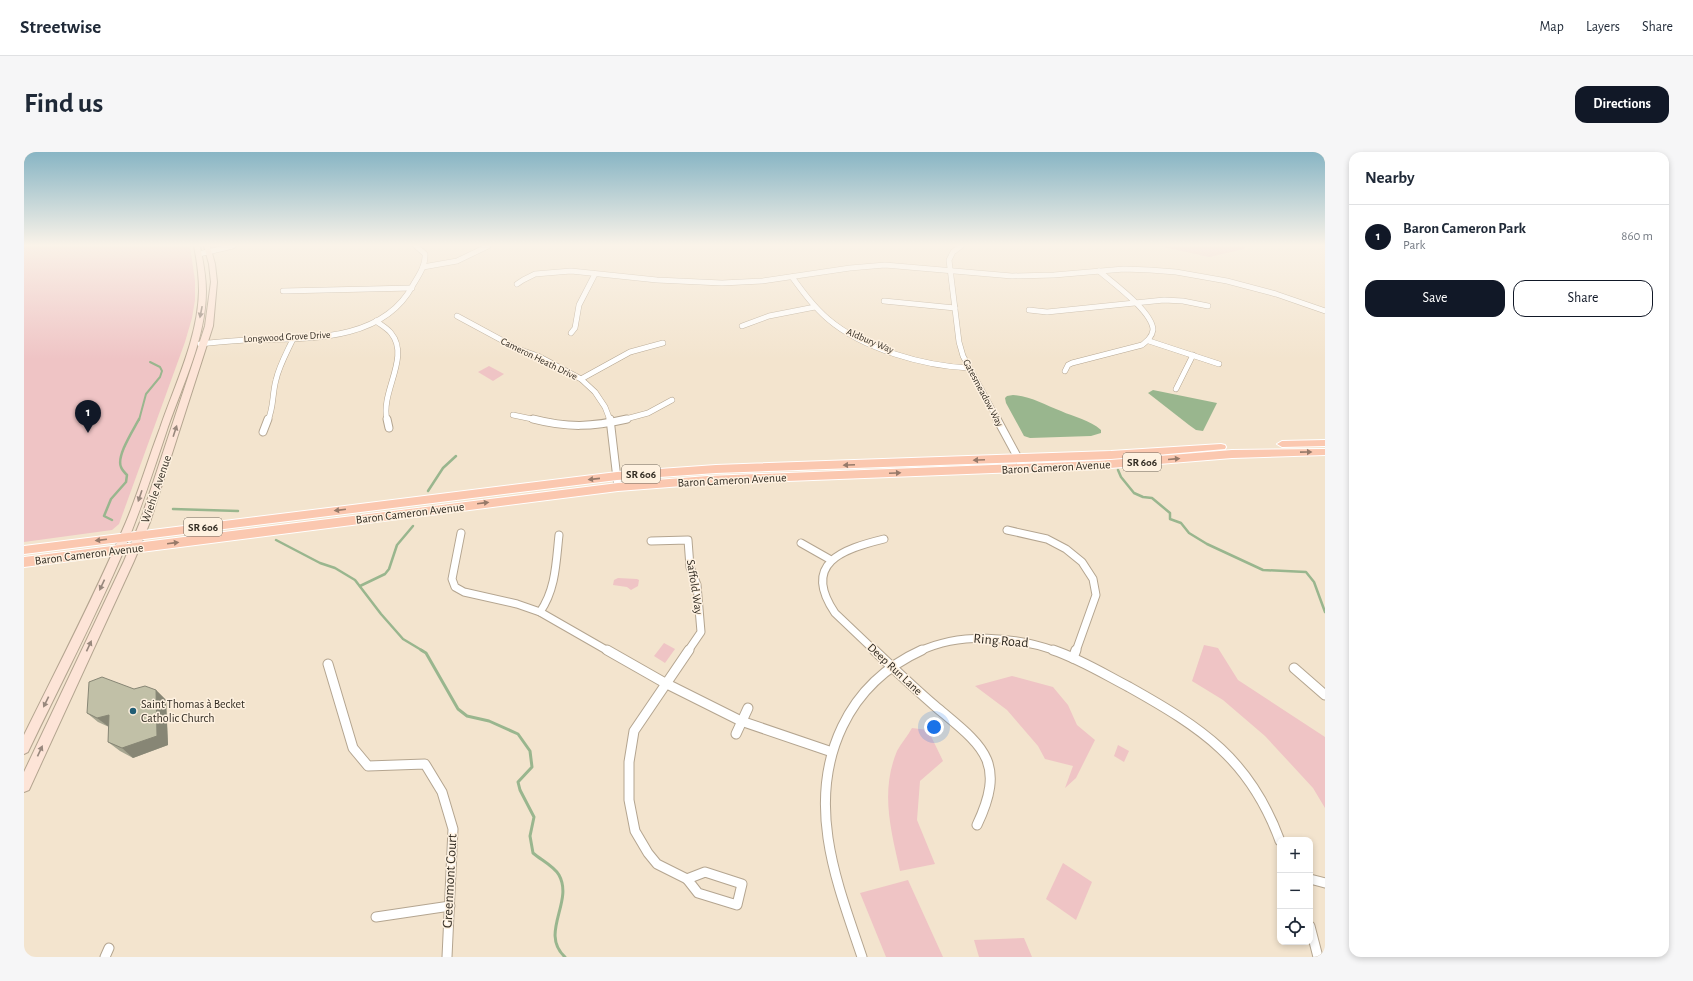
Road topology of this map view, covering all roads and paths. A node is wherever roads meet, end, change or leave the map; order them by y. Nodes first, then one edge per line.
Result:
1 (203, 284) edge
2 (213, 284) edge
3 (414, 284) edge
4 (590, 284) edge
5 (797, 284) edge
6 (952, 284) edge
7 (1113, 284) edge
8 (1239, 284) edge
9 (412, 288) junction
10 (283, 291) dead end
11 (884, 301) dead end
12 (1135, 303) junction
13 (1208, 306) dead end
14 (815, 307) junction
15 (955, 308) junction
16 (1029, 310) dead end
17 (1325, 311) edge
18 (457, 316) dead end
19 (376, 321) junction
20 (742, 326) dead end
21 (571, 333) dead end
22 (293, 339) junction
23 (1148, 340) junction
24 (663, 343) dead end
25 (204, 344) junction
26 (193, 345) junction
27 (1193, 356) junction
28 (1219, 364) dead end
29 (969, 368) junction
30 (1065, 371) dead end
31 (582, 379) junction
32 (1176, 389) dead end
33 (672, 400) dead end
34 (513, 415) dead end
35 (611, 422) junction
36 (389, 428) dead end
37 (262, 432) dead end
38 (1325, 443) edge
39 (1325, 452) edge
40 (1021, 464) junction
41 (617, 481) junction
42 (1007, 530) dead end
43 (461, 533) dead end
44 (140, 534) junction
45 (559, 535) dead end
46 (124, 536) junction
47 (884, 539) dead end
48 (651, 541) dead end
49 (801, 543) dead end
50 (135, 548) junction
51 (119, 549) junction
52 (24, 550) edge
53 (831, 560) junction
54 (24, 562) edge
55 (540, 612) junction
56 (1073, 658) junction
57 (328, 664) dead end
58 (892, 666) junction
59 (1294, 668) dead end
60 (665, 683) junction
61 (1325, 695) edge
62 (748, 708) dead end
63 (740, 721) junction
64 (736, 734) dead end
65 (24, 748) edge
66 (832, 752) junction
67 (24, 786) edge
68 (977, 824) dead end
69 (1278, 837) edge
70 (687, 879) junction
71 (1313, 880) edge
72 (1325, 883) edge
73 (450, 906) junction
74 (376, 918) dead end
75 (1313, 938) edge
76 (447, 957) edge
77 (862, 957) edge
78 (1318, 957) edge

1 -> 26 main road, Wiehle Avenue
2 - 25 main road, Wiehle Avenue
3 - 9 street, Longwood Grove Drive
4 - 21 street
5 - 14 street, Aldbury Way
6 - 15 street, Gatesmeadow Way
7 - 12 street
8 - 17 street
9 - 10 street
9 - 19 street, Longwood Grove Drive
11 - 15 street
12 - 13 street
12 - 16 street
12 - 23 street
14 - 20 street
14 - 29 street, Aldbury Way
15 - 29 street, Gatesmeadow Way
18 - 31 street, Cameron Heath Drive
19 - 22 street, Longwood Grove Drive
19 - 36 street
22 - 25 street, Longwood Grove Drive
22 - 37 street
23 - 27 street
23 - 30 street
24 - 31 street
25 - 26 street, Longwood Grove Drive
44 -> 25 main road, Wiehle Avenue
26 -> 46 main road, Wiehle Avenue
27 - 28 street
27 - 32 street
29 - 40 street, Gatesmeadow Way
31 - 35 street, Cameron Heath Drive
33 - 35 street
34 - 35 street
35 - 41 street, Cameron Heath Drive
38 - 40 main road, Baron Cameron Avenue / SR 606
40 -> 39 main road, Baron Cameron Avenue / SR 606
40 - 41 main road, Baron Cameron Avenue / SR 606
41 -> 44 main road, Baron Cameron Avenue / SR 606
50 -> 41 main road, Baron Cameron Avenue / SR 606
42 - 56 street
43 - 55 street
44 - 46 main road, Baron Cameron Avenue / SR 606
44 - 50 main road, Wiehle Avenue
45 - 55 street
46 - 51 main road, Wiehle Avenue
46 -> 52 main road, Baron Cameron Avenue / SR 606
47 - 53 street
48 - 60 street, Saffold Way
49 - 53 street
50 - 51 main road, Baron Cameron Avenue / SR 606
67 -> 50 main road, Wiehle Avenue
51 - 54 main road, Baron Cameron Avenue / SR 606
51 -> 65 main road, Wiehle Avenue
53 - 58 street, Deep Run Lane
55 - 60 street
56 - 58 street, Ring Road
56 - 69 street, Ring Road
57 - 73 street, Greenmont Court
58 - 66 street, Ring Road
58 - 68 street, Deep Run Lane
59 - 61 street
60 - 63 street
60 - 70 street, Saffold Way
62 - 63 street
63 - 64 street
63 - 66 street
66 - 77 street, Ring Road
70 - 70 street, Saffold Way
71 - 72 street
73 - 74 street
73 - 76 street, Greenmont Court
75 - 78 street

